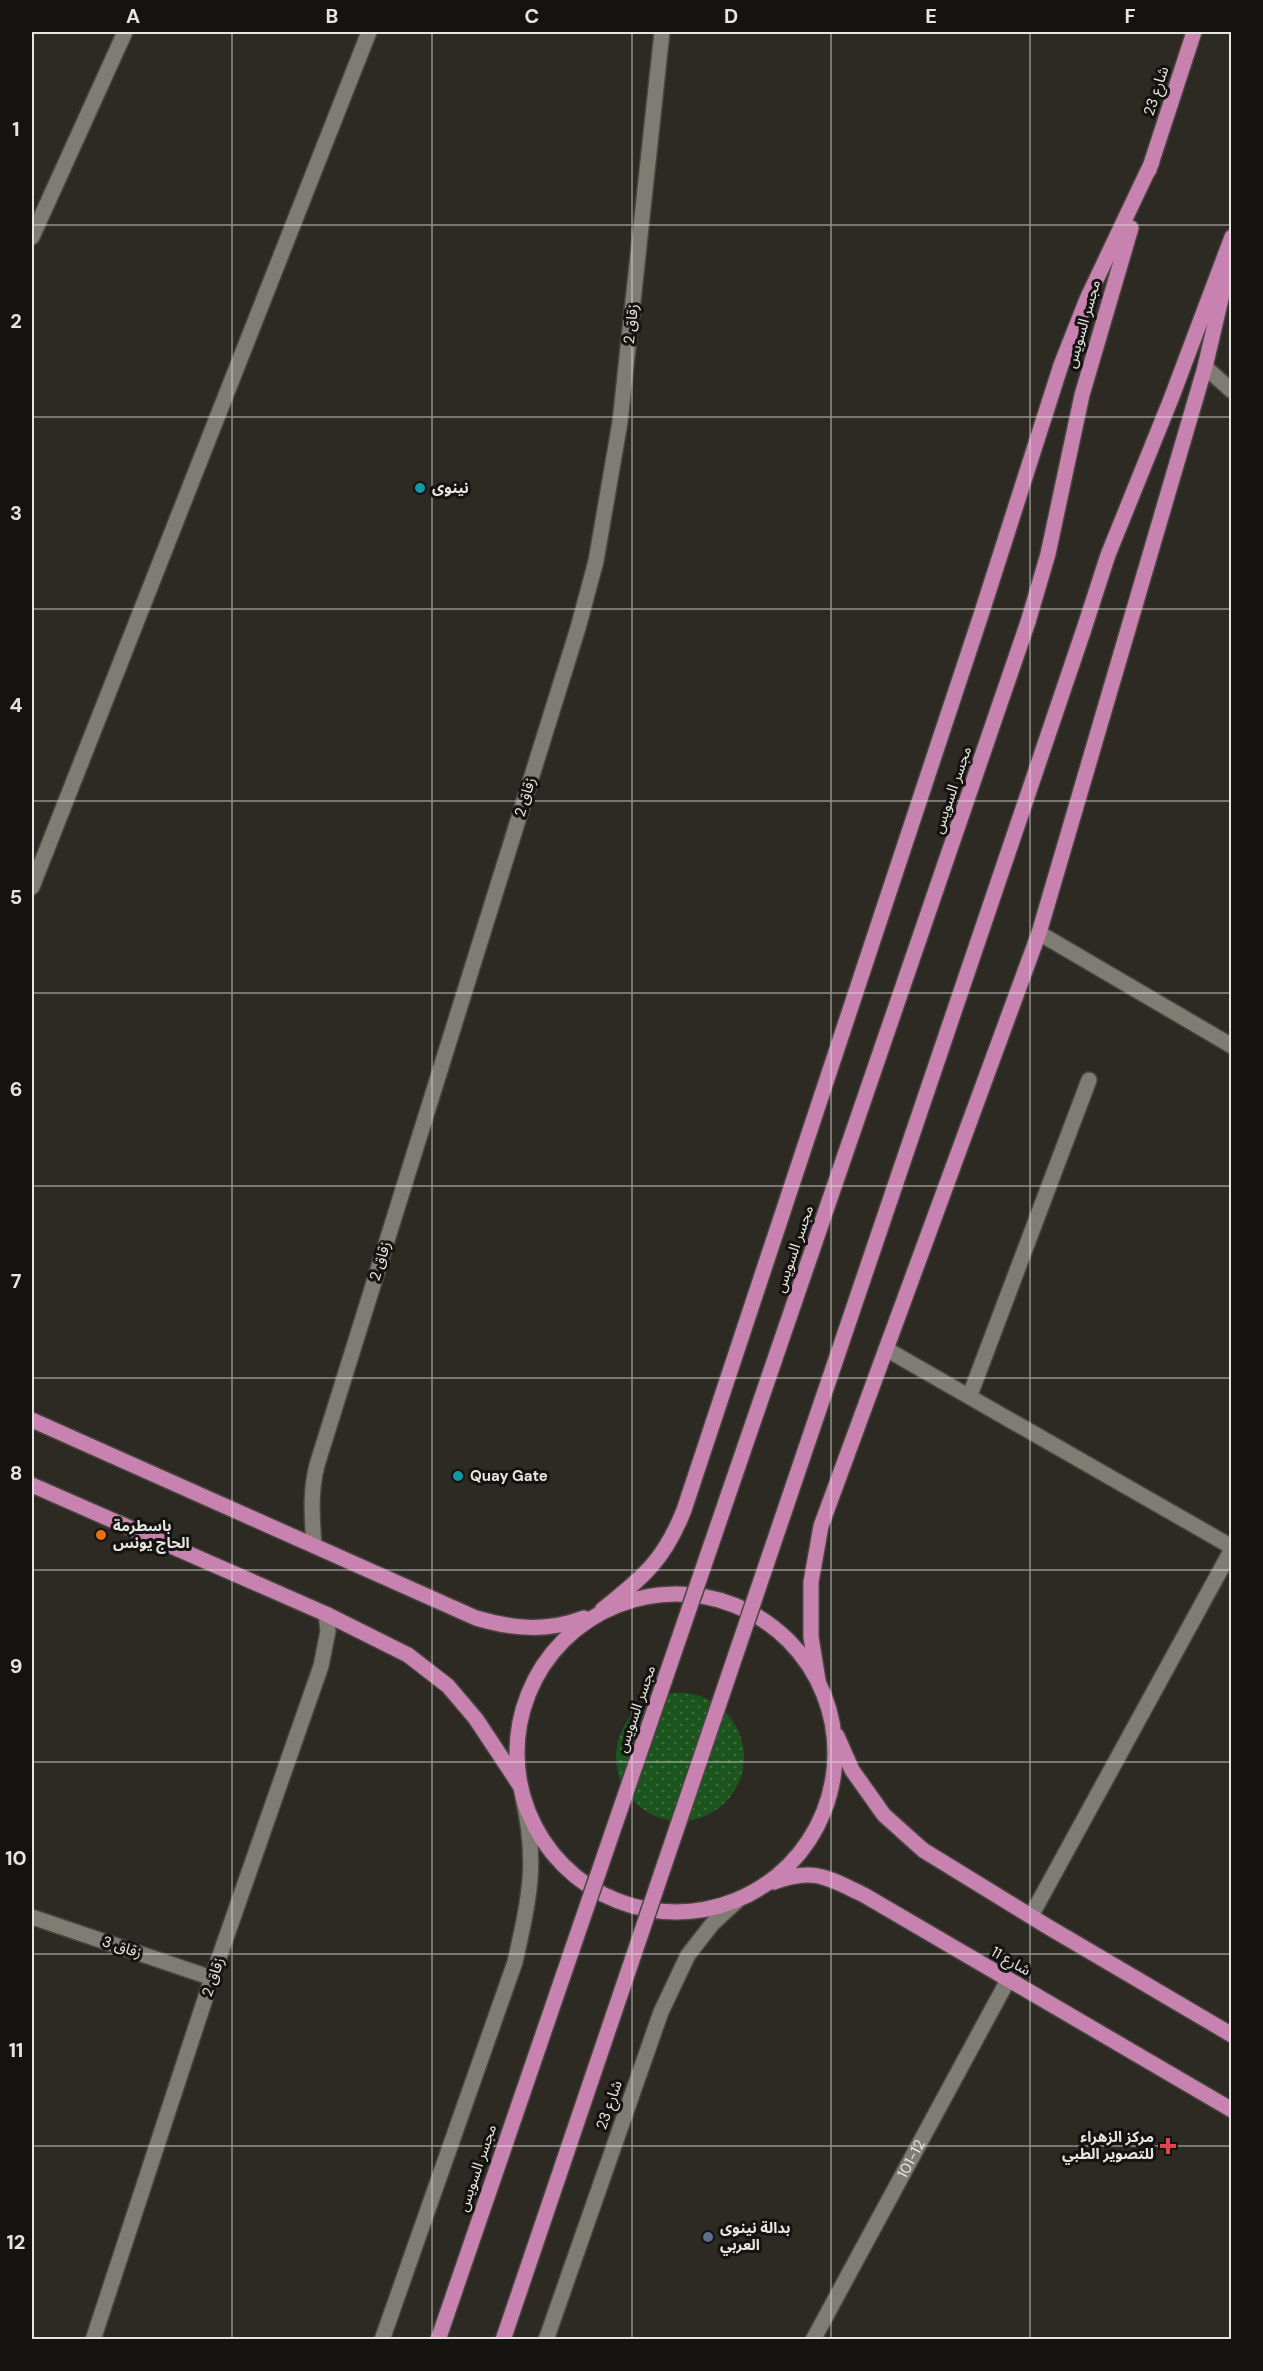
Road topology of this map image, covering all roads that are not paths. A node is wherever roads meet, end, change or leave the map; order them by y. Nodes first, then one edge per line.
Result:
1 (125, 32) edge
2 (369, 32) edge
3 (662, 32) edge
4 (1194, 32) edge
5 (1152, 162) junction
6 (32, 237) edge
7 (1232, 237) edge
8 (1232, 252) edge
9 (1205, 367) junction
10 (1232, 391) edge
11 (32, 887) edge
12 (1039, 933) junction
13 (1232, 1046) edge
14 (1089, 1080) dead end
15 (886, 1349) junction
16 (970, 1395) junction
17 (32, 1420) edge
18 (32, 1485) edge
19 (314, 1545) junction
20 (1232, 1548) edge
21 (598, 1613) junction
22 (326, 1614) junction
23 (818, 1680) junction
24 (834, 1730) junction
25 (521, 1792) junction
26 (766, 1885) junction
27 (737, 1901) junction
28 (32, 1917) edge
29 (1031, 1917) junction
30 (213, 1978) junction
31 (1008, 1980) junction
32 (1232, 2035) edge
33 (1232, 2110) edge
34 (93, 2340) edge
35 (382, 2340) edge
36 (438, 2340) edge
37 (503, 2340) edge
38 (546, 2340) edge
39 (813, 2340) edge

1 - 6 street
2 - 11 street
3 - 19 street, زقاق 2
4 - 5 main road, شارع 23
5 - 21 main road
5 - 36 main road, مجسر السويس, bridge
7 - 37 main road, bridge
8 - 9 main road
9 - 10 street
9 - 12 main road
12 - 13 street
12 - 15 main road
14 - 16 street
15 - 16 street
15 - 23 main road
16 - 20 street
17 - 19 main road
18 - 22 main road
19 - 21 main road
20 - 29 street
21 - 23 main road
21 - 25 main road
22 - 25 main road
22 - 30 street, زقاق 2
23 - 24 main road
24 - 26 main road
24 - 29 main road
25 - 27 main road
25 - 35 street
26 - 27 main road
26 - 31 main road, شارع 11
27 - 38 street, شارع 23
28 - 30 street, زقاق 3
29 - 32 main road
30 - 34 street, زقاق 2
31 - 33 main road, شارع 11
31 - 39 street, 101-12

